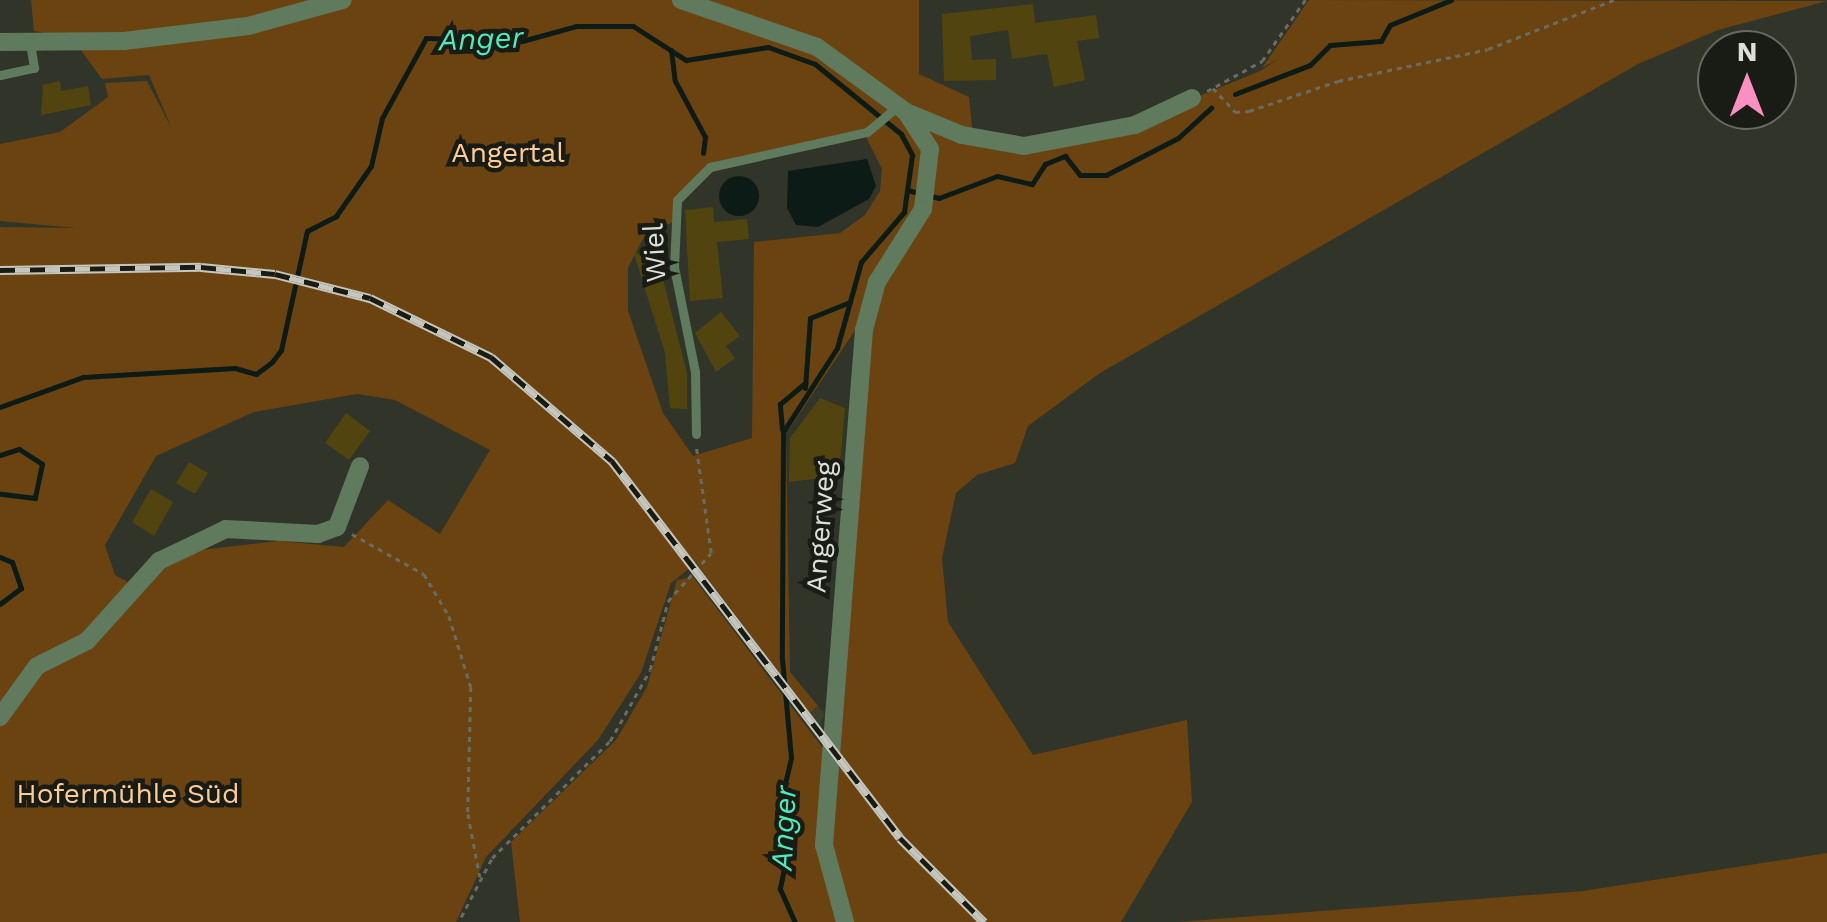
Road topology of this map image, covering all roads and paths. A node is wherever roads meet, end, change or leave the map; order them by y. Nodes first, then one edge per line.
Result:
1 (343, 0) edge
2 (681, 0) edge
3 (1305, 0) edge
4 (1614, 0) edge
5 (0, 42) edge
6 (30, 44) junction
7 (0, 75) edge
8 (1213, 88) junction
9 (1192, 98) joint
10 (900, 109) junction
11 (962, 135) junction
12 (930, 149) junction
13 (696, 434) joint
14 (360, 466) dead end
15 (338, 527) junction
16 (0, 717) edge
17 (480, 878) junction
18 (461, 918) dead end
19 (844, 922) edge

1 - 6 street
2 - 10 street
3 - 8 path
4 - 8 path
5 - 6 street
6 - 7 lane
8 - 9 path
9 - 11 street
10 - 11 street
10 - 12 street
10 - 13 lane, Wiel
11 - 12 street
12 - 19 street, Angerweg
13 - 17 path
14 - 15 street
15 - 16 street
15 - 17 path
17 - 18 path

